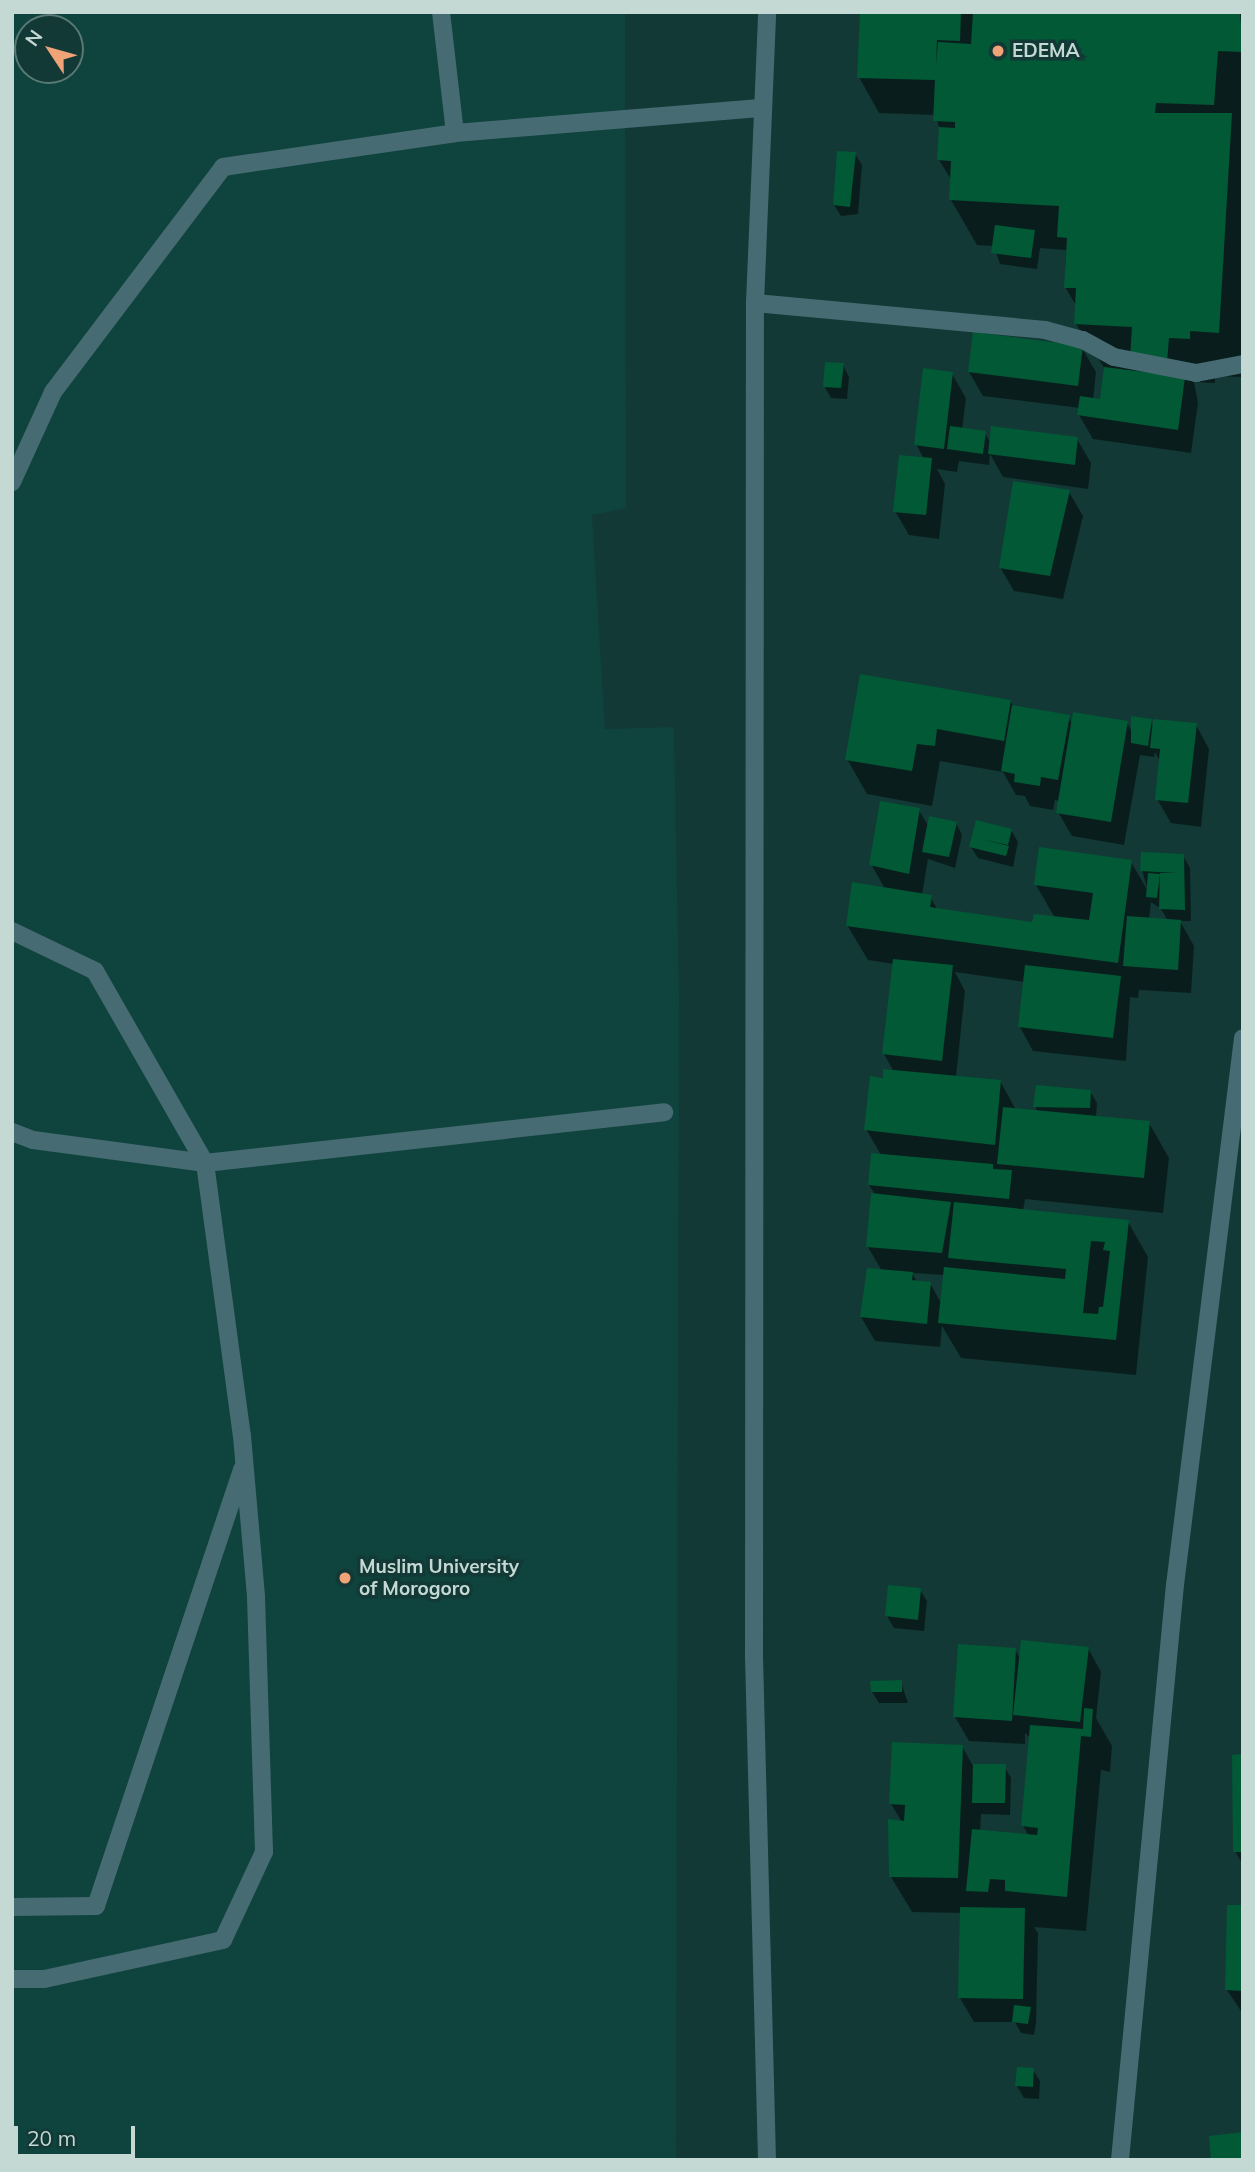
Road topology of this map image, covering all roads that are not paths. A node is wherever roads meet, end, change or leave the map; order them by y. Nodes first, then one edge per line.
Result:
1 (441, 12) edge
2 (767, 12) edge
3 (760, 108) junction
4 (455, 133) junction
5 (755, 303) junction
6 (1243, 364) edge
7 (12, 482) edge
8 (12, 931) edge
9 (1243, 1038) edge
10 (664, 1112) dead end
11 (12, 1132) edge
12 (205, 1163) junction
13 (244, 1462) junction
14 (12, 1907) edge
15 (12, 1979) edge
16 (767, 2160) edge
17 (1120, 2160) edge

1 - 4 street
2 - 3 street
3 - 4 street
3 - 5 street
4 - 7 street
5 - 6 street
5 - 16 street
8 - 12 street
9 - 17 street
10 - 12 street
11 - 12 street
12 - 13 street
13 - 14 street
13 - 15 street

